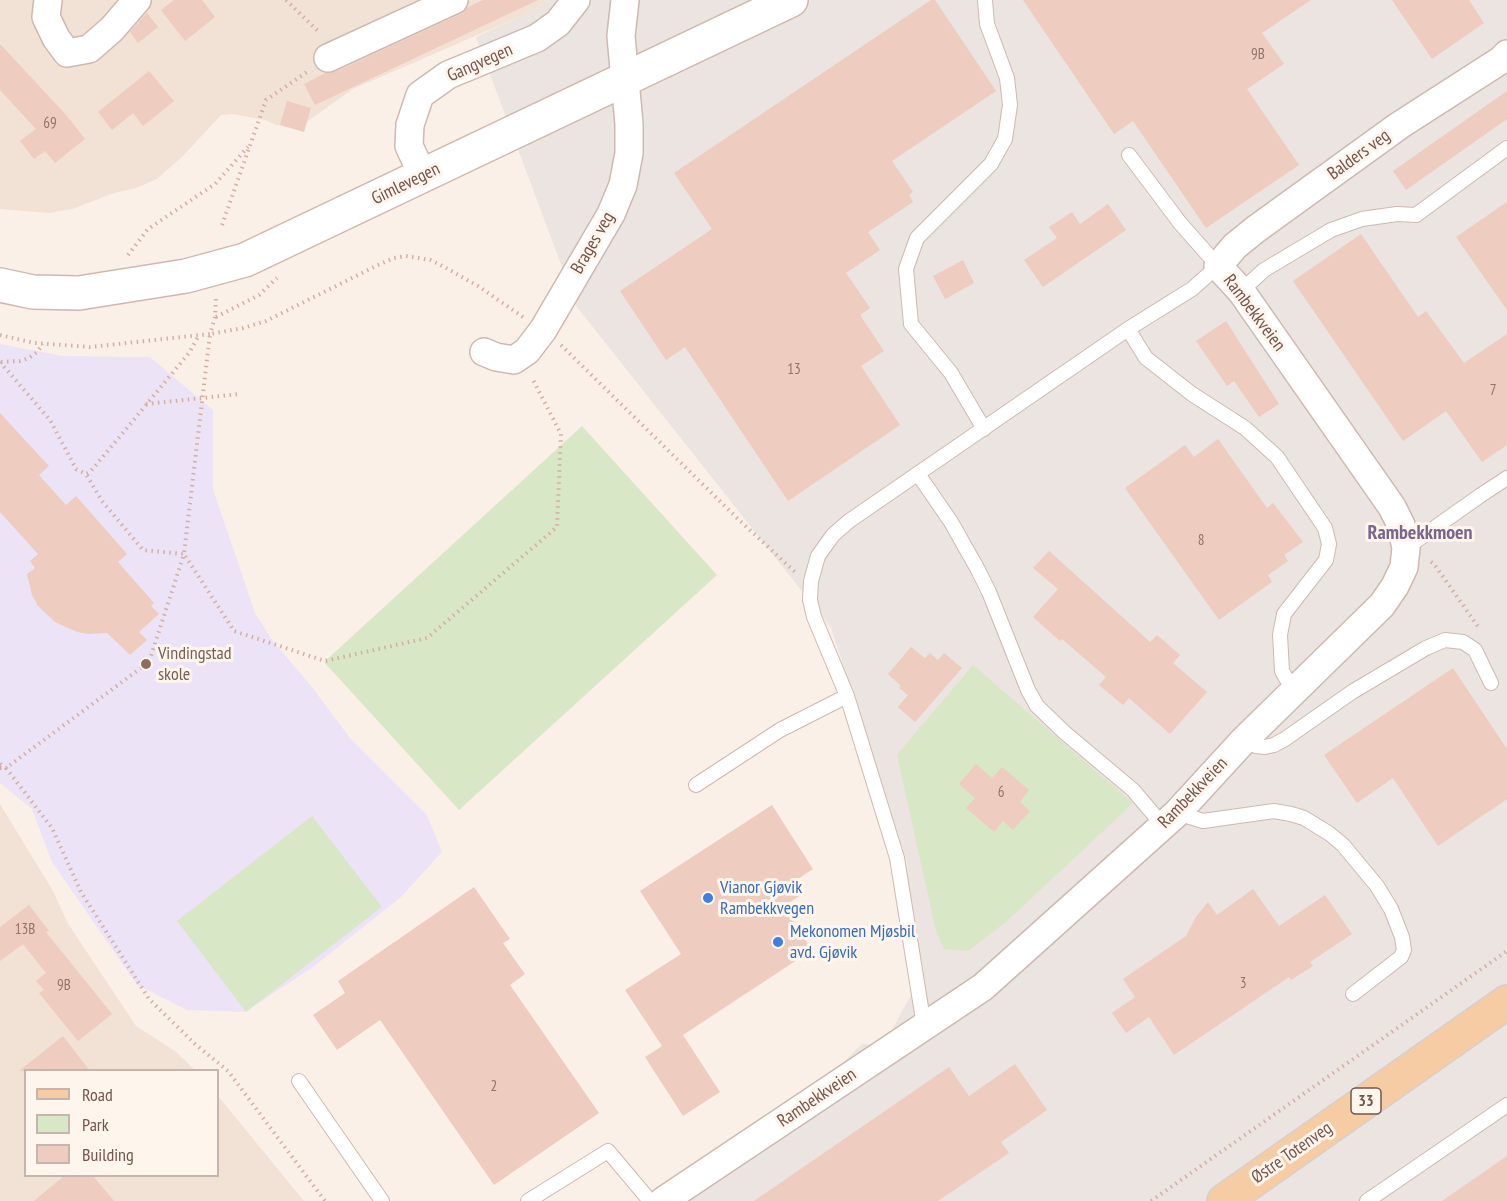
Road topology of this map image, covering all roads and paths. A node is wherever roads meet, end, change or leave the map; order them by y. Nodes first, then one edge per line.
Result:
1 (48, 0) edge
2 (137, 0) edge
3 (286, 0) edge
4 (454, 0) edge
5 (576, 0) edge
6 (625, 0) edge
7 (791, 0) edge
8 (985, 0) edge
9 (1507, 54) edge
10 (334, 55) junction
11 (627, 77) junction
12 (248, 147) junction
13 (1507, 148) edge
14 (1129, 155) dead end
15 (423, 176) junction
16 (222, 225) dead end
17 (117, 257) dead end
18 (1218, 266) junction
19 (0, 285) edge
20 (1241, 291) junction
21 (216, 296) dead end
22 (525, 318) dead end
23 (1128, 329) junction
24 (210, 334) junction
25 (0, 335) edge
26 (200, 335) junction
27 (553, 337) dead end
28 (43, 344) junction
29 (484, 352) dead end
30 (521, 356) junction
31 (0, 362) edge
32 (240, 394) dead end
33 (203, 397) junction
34 (146, 404) junction
35 (984, 429) junction
36 (86, 474) junction
37 (918, 474) junction
38 (1507, 478) edge
39 (1406, 552) junction
40 (184, 554) junction
41 (791, 569) dead end
42 (1480, 630) dead end
43 (1491, 683) dead end
44 (1294, 692) junction
45 (847, 696) junction
46 (1244, 740) junction
47 (0, 766) edge
48 (6, 768) junction
49 (696, 785) dead end
50 (1169, 820) junction
51 (1507, 951) edge
52 (1353, 994) dead end
53 (1507, 1002) edge
54 (924, 1026) junction
55 (299, 1081) dead end
56 (1507, 1105) edge
57 (325, 1201) edge
58 (382, 1201) edge
59 (528, 1201) edge
60 (650, 1201) edge
61 (663, 1201) edge
62 (1151, 1201) edge
63 (1224, 1201) edge
64 (1367, 1201) edge

1 - 2 street
3 - 10 path
4 - 10 street
5 - 15 street, Gangvegen
6 - 11 street
7 - 11 street, Gimlevegen
8 - 35 lane
9 - 18 street, Balders veg
10 - 12 path
11 - 15 street, Gimlevegen
11 - 30 street, Brages veg
12 - 16 path
12 - 17 path
13 - 20 lane
14 - 18 lane
15 - 19 street, Gimlevegen
18 - 20 street, Rambekkveien
18 - 23 lane
20 - 39 street, Rambekkveien
21 - 24 path
22 - 24 path
23 - 35 lane
23 - 44 lane
24 - 26 path
24 - 33 path
25 - 28 path
26 - 28 path
26 - 34 path
27 - 41 path
28 - 31 path
29 - 30 street
30 - 40 path
31 - 36 path
32 - 33 path
33 - 34 path
33 - 40 path
34 - 36 path
35 - 37 lane
36 - 40 path
37 - 45 lane
37 - 50 lane
38 - 39 lane
39 - 42 path
39 - 44 street, Rambekkveien
40 - 48 path
43 - 46 lane
44 - 46 street, Rambekkveien
45 - 49 lane
45 - 54 lane
46 - 50 street, Rambekkveien
47 - 48 path
48 - 57 path
50 - 52 lane
50 - 54 street, Rambekkveien
51 - 62 path
53 - 63 main road, Østre Totenveg / 33
54 - 61 street, Rambekkveien
55 - 58 lane
56 - 64 lane
59 - 60 lane

